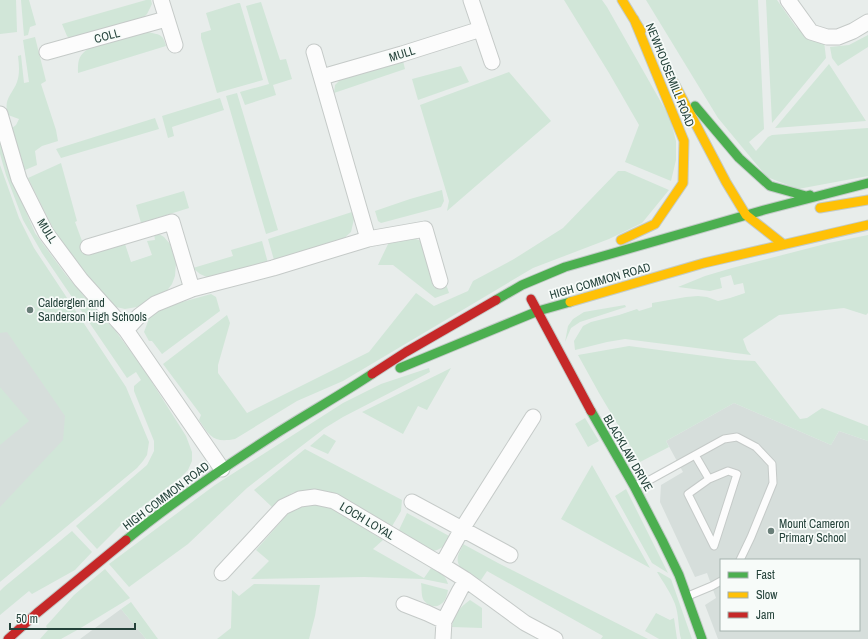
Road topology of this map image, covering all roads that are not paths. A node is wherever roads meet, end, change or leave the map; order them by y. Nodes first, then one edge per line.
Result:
1 (161, 0) edge
2 (471, 0) edge
3 (622, 0) edge
4 (788, 0) edge
5 (166, 19) junction
6 (634, 19) junction
7 (868, 22) edge
8 (481, 29) junction
9 (175, 45) dead end
10 (47, 52) dead end
11 (314, 52) dead end
12 (492, 62) dead end
13 (667, 72) junction
14 (322, 77) junction
15 (0, 114) edge
16 (704, 117) junction
17 (721, 151) dead end
18 (867, 183) edge
19 (868, 200) edge
20 (761, 207) junction
21 (814, 209) dead end
22 (783, 214) dead end
23 (746, 215) junction
24 (868, 225) edge
25 (368, 239) junction
26 (782, 244) junction
27 (88, 247) dead end
28 (565, 267) junction
29 (440, 281) dead end
30 (522, 285) junction
31 (192, 289) junction
32 (538, 311) junction
33 (126, 330) junction
34 (349, 389) junction
35 (533, 417) dead end
36 (695, 454) junction
37 (222, 469) junction
38 (710, 479) junction
39 (634, 486) junction
40 (412, 502) dead end
41 (462, 529) junction
42 (510, 555) dead end
43 (740, 559) edge
44 (442, 565) junction
45 (222, 573) dead end
46 (466, 580) junction
47 (720, 582) edge
48 (686, 597) junction
49 (404, 604) dead end
50 (444, 621) junction
51 (8, 639) edge
52 (443, 639) edge
53 (555, 639) edge
54 (702, 639) edge

1 - 5 street
2 - 8 street
3 - 6 street, NEWHOUSEMILL ROAD
4 - 7 street
5 - 9 street
5 - 10 street, COLL
6 - 13 street, NEWHOUSEMILL ROAD
6 - 28 street, NEWHOUSEMILL ROAD
8 - 12 street
8 - 14 street, MULL
11 - 14 street
13 - 16 street, NEWHOUSEMILL ROAD
13 - 23 street, NEWHOUSEMILL ROAD
14 - 25 street
15 - 33 street, MULL
16 - 17 street, NEWHOUSEMILL ROAD
16 - 18 street, NEWHOUSEMILL ROAD
18 - 20 street, HIGH COMMON ROAD
19 - 21 street
20 - 22 street, HIGH COMMON ROAD
20 - 23 street, HIGH COMMON ROAD
23 - 26 street, NEWHOUSEMILL ROAD
23 - 28 street, HIGH COMMON ROAD
24 - 26 street, HIGH COMMON ROAD
25 - 29 street
25 - 31 street
26 - 32 street, HIGH COMMON ROAD
27 - 31 street
28 - 30 street, HIGH COMMON ROAD
30 - 32 street, BLACKLAW DRIVE
30 - 34 street, HIGH COMMON ROAD
31 - 33 street
32 - 34 street, HIGH COMMON ROAD
32 - 39 street, BLACKLAW DRIVE
33 - 37 street, MULL
34 - 37 street, HIGH COMMON ROAD
35 - 41 street
36 - 38 lane
36 - 39 lane
36 - 43 lane
37 - 51 street, HIGH COMMON ROAD
38 - 38 lane
39 - 48 street, BLACKLAW DRIVE
40 - 41 street
41 - 42 street
41 - 44 street
44 - 45 street, LOCH LOYAL
44 - 46 street, LOCH LOYAL
46 - 50 street
46 - 53 street, LOCH LOYAL
47 - 48 lane
48 - 54 street, BLACKLAW DRIVE
49 - 50 street
50 - 52 street

